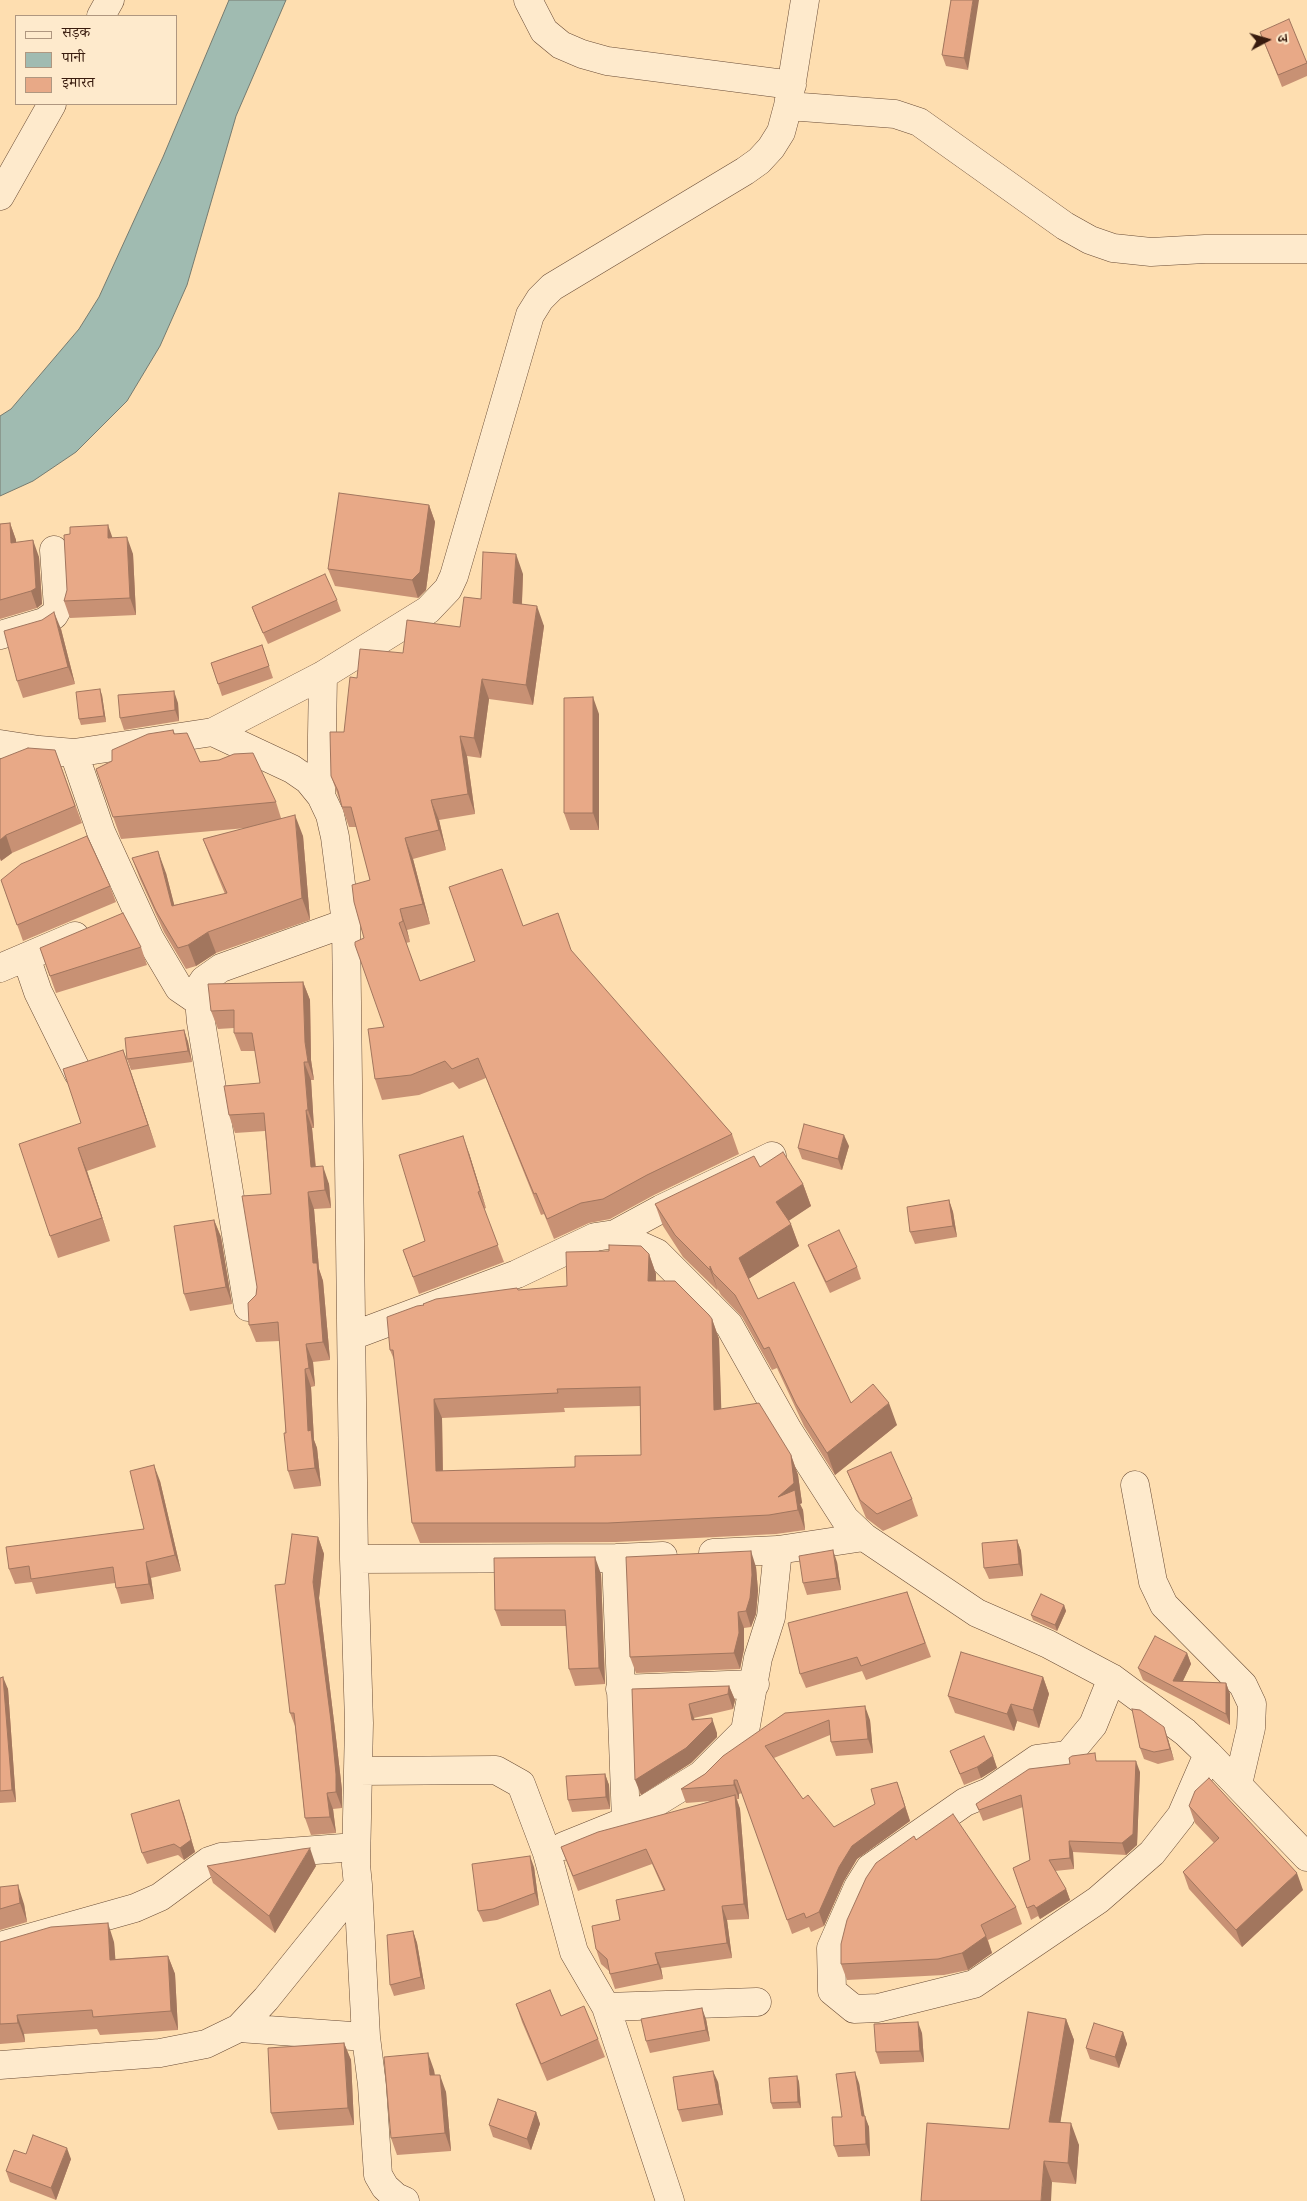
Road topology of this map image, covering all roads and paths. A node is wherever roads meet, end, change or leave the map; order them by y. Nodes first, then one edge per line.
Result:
1 (110, 0) edge
2 (528, 0) edge
3 (805, 0) edge
4 (102, 15) edge
5 (790, 96) junction
6 (51, 105) edge
7 (0, 196) edge
8 (1307, 249) edge
9 (54, 550) dead end
10 (0, 634) edge
11 (323, 675) junction
12 (213, 732) junction
13 (0, 744) edge
14 (74, 753) junction
15 (321, 796) junction
16 (137, 910) junction
17 (346, 923) junction
18 (26, 957) junction
19 (0, 968) edge
20 (198, 1001) junction
21 (78, 1073) edge
22 (772, 1156) dead end
23 (615, 1234) junction
24 (248, 1307) edge
25 (352, 1336) junction
26 (1135, 1485) dead end
27 (864, 1537) junction
28 (778, 1550) junction
29 (354, 1558) junction
30 (616, 1558) junction
31 (1112, 1678) junction
32 (755, 1684) junction
33 (620, 1689) junction
34 (1208, 1754) junction
35 (358, 1771) junction
36 (1238, 1784) junction
37 (626, 1821) junction
38 (356, 1847) junction
39 (547, 1853) junction
40 (1307, 1857) edge
41 (358, 1885) junction
42 (0, 1946) edge
43 (757, 2002) dead end
44 (606, 2007) junction
45 (240, 2028) junction
46 (366, 2037) junction
47 (0, 2065) edge
48 (405, 2201) edge
49 (670, 2201) edge

1 - 4 street
2 - 5 street
3 - 5 street
5 - 8 street
5 - 11 street
6 - 7 street
9 - 10 street
11 - 12 street
11 - 15 street
12 - 14 street
12 - 15 street
13 - 14 street
14 - 16 street
15 - 17 street
16 - 18 street
16 - 20 street
17 - 20 street
17 - 25 street
18 - 19 street
18 - 21 street
20 - 24 street
22 - 23 street
23 - 25 street
23 - 27 street
25 - 29 street
26 - 36 street
27 - 28 street
27 - 31 street
28 - 30 street
28 - 32 street
29 - 30 street
29 - 35 street
30 - 33 street
31 - 34 street
31 - 34 street
32 - 33 street
32 - 37 street
33 - 37 street
34 - 36 street
35 - 38 street
35 - 39 street
36 - 40 street
37 - 39 street
38 - 41 street
38 - 42 street
39 - 44 street
41 - 45 street
41 - 46 street
43 - 44 street
44 - 49 street
45 - 46 street
45 - 47 street
46 - 48 street

